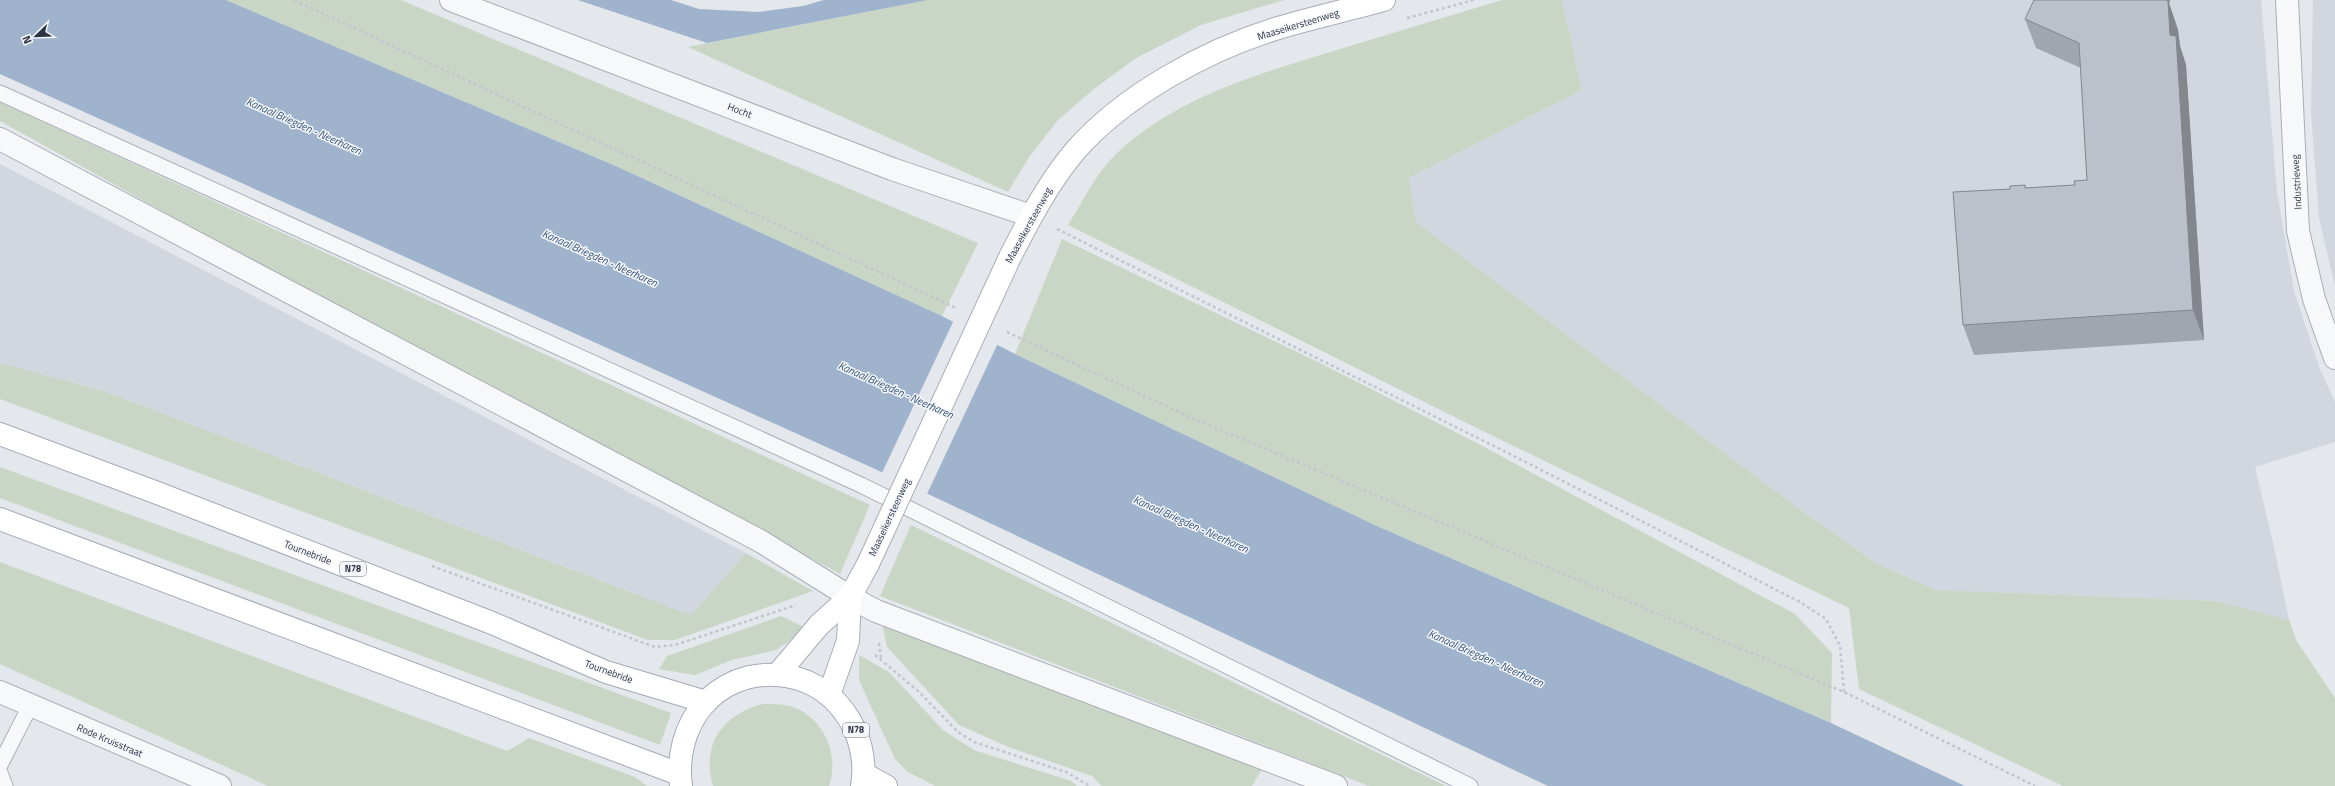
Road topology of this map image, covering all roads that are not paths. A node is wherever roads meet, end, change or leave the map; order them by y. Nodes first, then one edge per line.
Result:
1 (451, 0) edge
2 (1384, 0) edge
3 (2287, 0) edge
4 (0, 92) edge
5 (0, 138) edge
6 (1031, 216) junction
7 (2335, 358) edge
8 (0, 434) edge
9 (0, 519) edge
10 (850, 597) junction
11 (777, 675) junction
12 (0, 692) edge
13 (829, 695) junction
14 (706, 702) junction
15 (30, 706) junction
16 (0, 765) edge
17 (0, 773) edge
18 (680, 780) edge
19 (863, 780) edge
20 (5, 786) edge
21 (220, 786) edge
22 (886, 786) edge
23 (1336, 786) edge
24 (1470, 786) edge

1 - 6 street, Hocht
2 - 6 main road, Maaseikersteenweg
3 - 7 street, Industrieweg
4 - 24 lane
5 - 10 street
6 - 10 main road, Maaseikersteenweg, bridge
8 - 14 main road, Tournebride / N78
9 - 18 main road, N78
10 - 11 main road, Maaseikersteenweg
10 - 13 main road, Maaseikersteenweg
10 - 23 street
11 - 13 main road, N78
11 - 14 main road, N78
12 - 15 street, Rode Kruisstraat
13 - 19 main road, N78
14 - 18 main road, N78
15 - 16 lane
15 - 21 street, Rode Kruisstraat
17 - 20 lane
19 - 22 main road, N78

